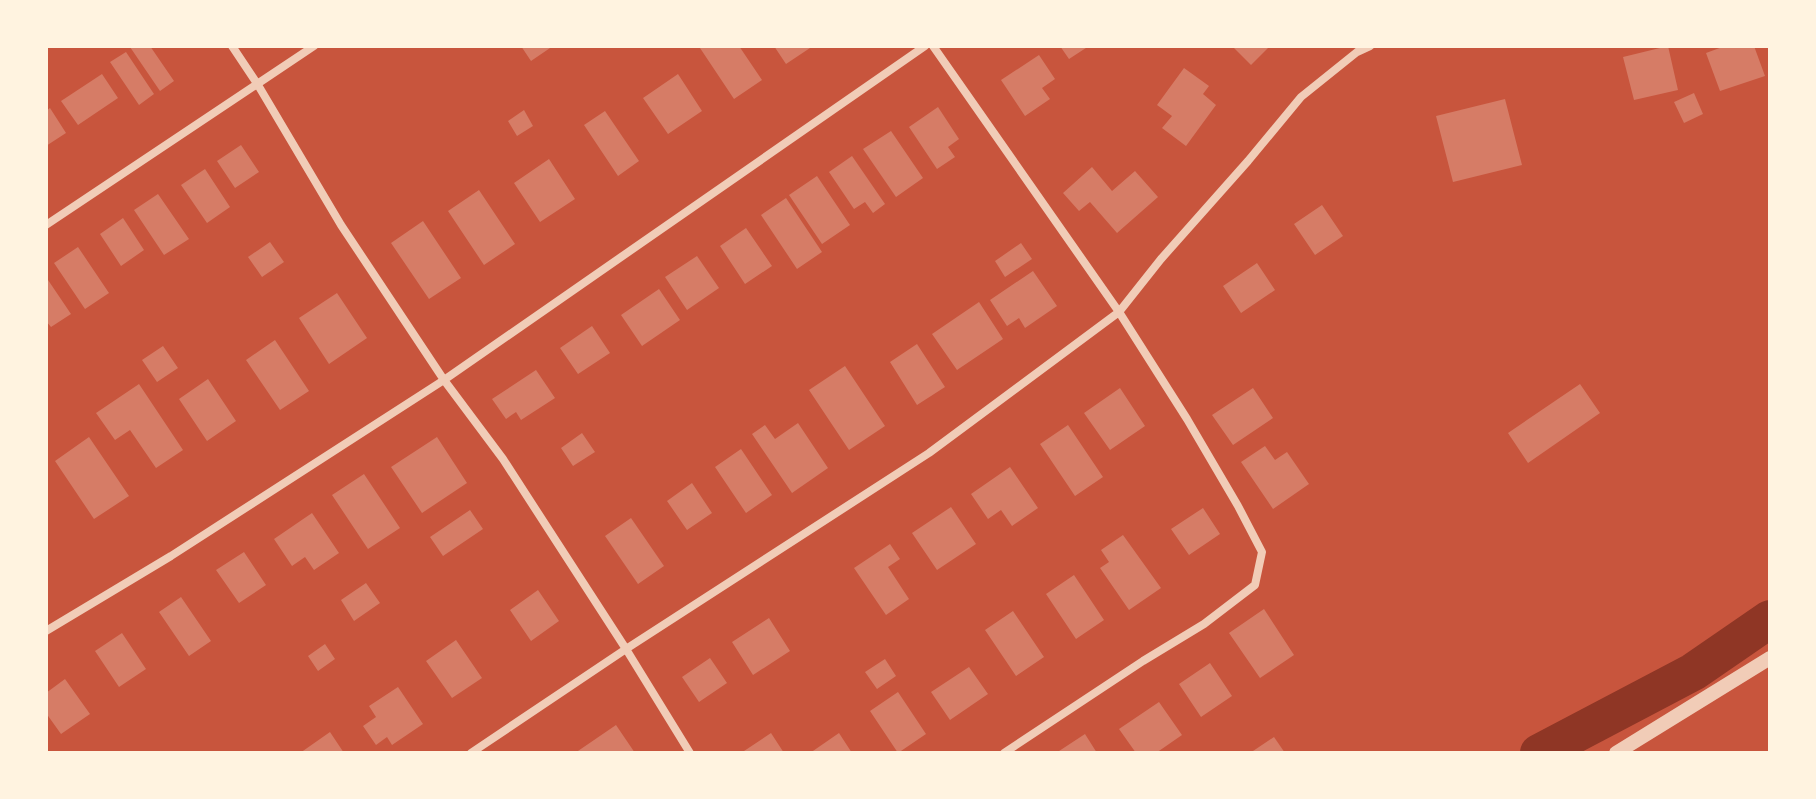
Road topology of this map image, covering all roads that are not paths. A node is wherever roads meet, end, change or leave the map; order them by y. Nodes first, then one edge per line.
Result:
1 (232, 46) edge
2 (314, 46) edge
3 (925, 46) edge
4 (933, 46) edge
5 (1370, 46) edge
6 (258, 85) junction
7 (46, 225) edge
8 (1119, 312) junction
9 (444, 380) junction
10 (46, 631) edge
11 (626, 649) junction
12 (1770, 658) edge
13 (471, 753) edge
14 (690, 753) edge
15 (1004, 753) edge
16 (1616, 753) edge

1 - 6 street
2 - 6 street
3 - 9 street
4 - 8 street
5 - 8 street
6 - 7 street
6 - 9 street
8 - 11 street
8 - 15 street
9 - 10 street
9 - 11 street
11 - 13 street
11 - 14 street
12 - 16 street

